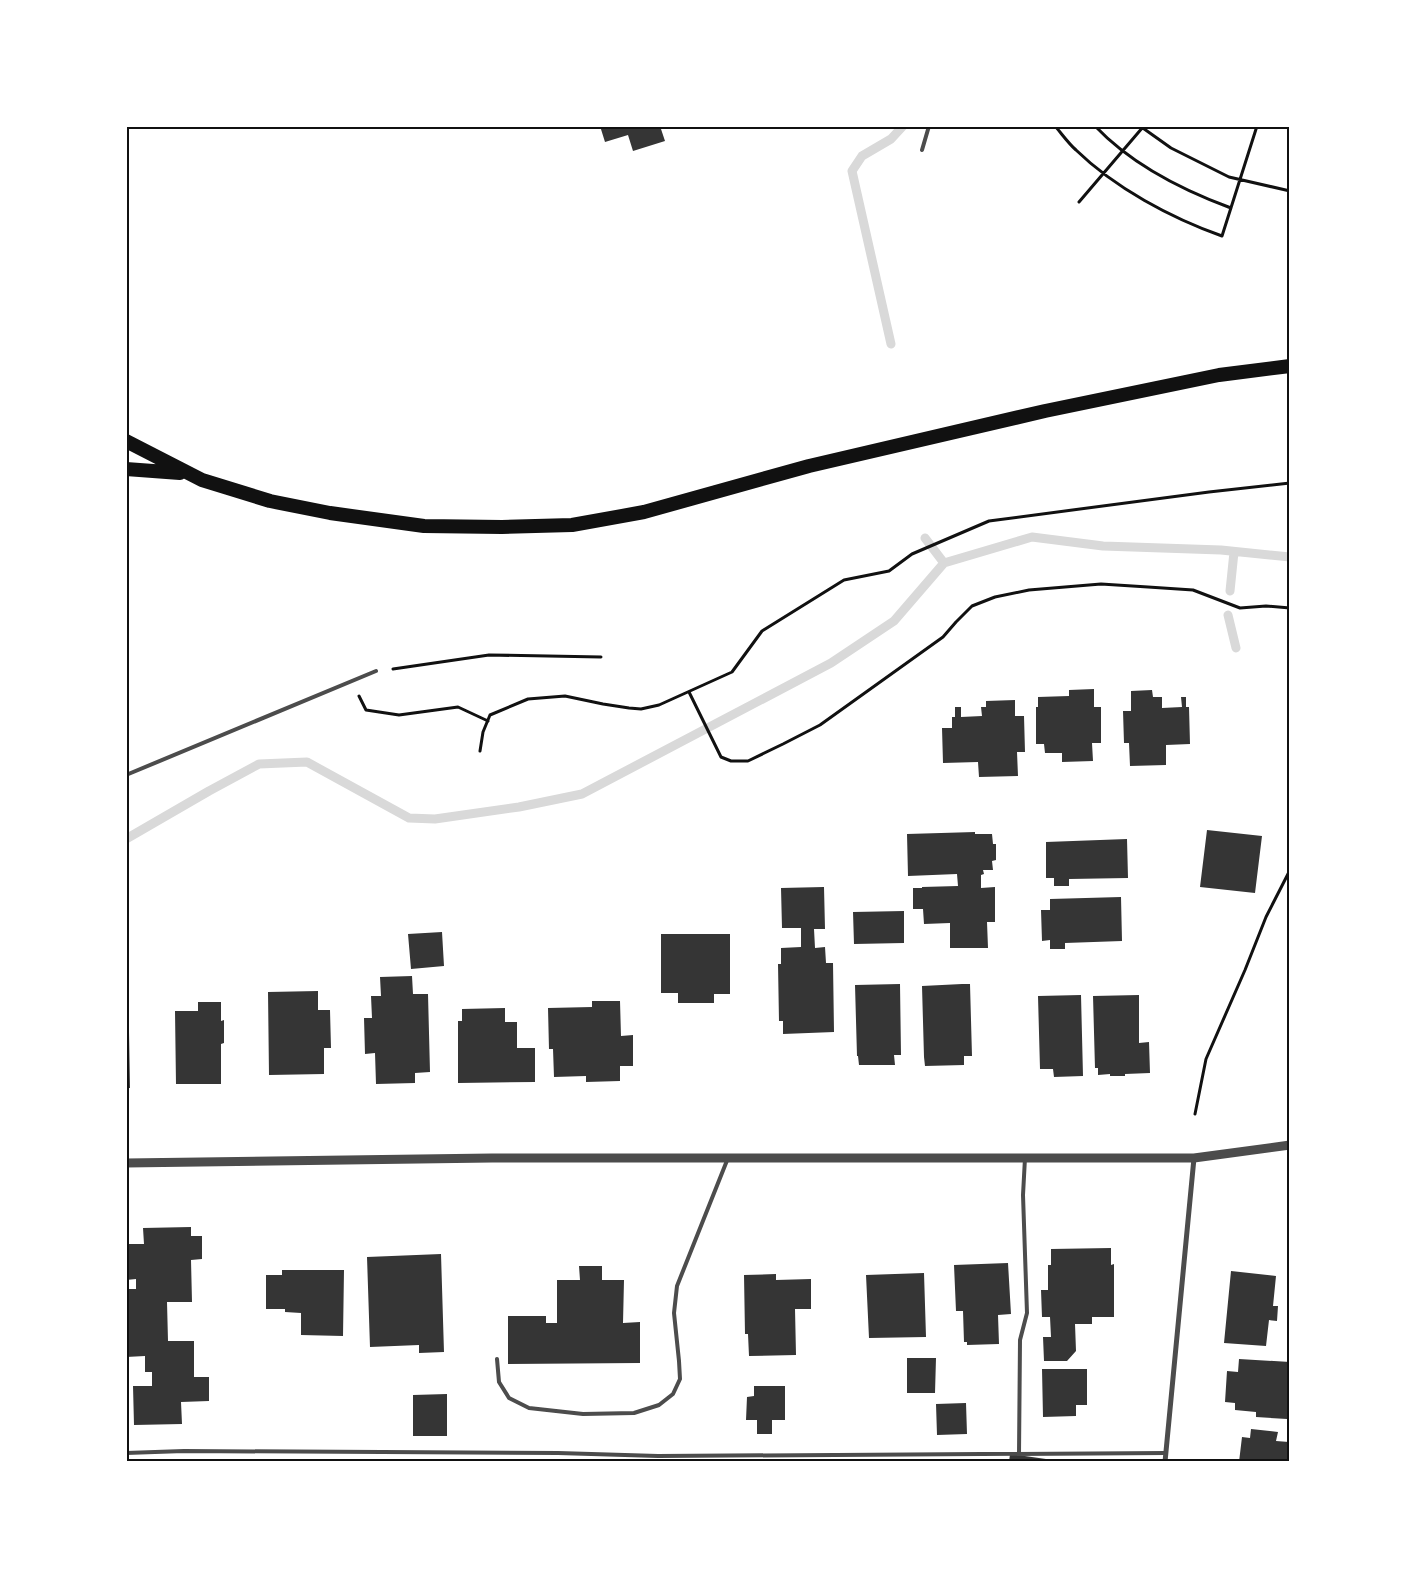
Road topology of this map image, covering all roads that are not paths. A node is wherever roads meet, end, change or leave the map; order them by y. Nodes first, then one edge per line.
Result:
1 (929, 126) edge
2 (922, 150) dead end
3 (1290, 366) edge
4 (126, 441) edge
5 (126, 469) edge
6 (186, 473) junction
7 (376, 671) road end
8 (126, 775) edge
9 (1290, 1146) edge
10 (728, 1158) junction
11 (1025, 1158) junction
12 (1194, 1158) junction
13 (126, 1163) edge
14 (497, 1359) dead end
15 (126, 1453) edge
16 (1166, 1453) junction
17 (1019, 1454) junction
18 (1165, 1462) edge

1 - 2 lane
3 - 6 highway
4 - 6 highway
5 - 6 highway
7 - 8 lane
9 - 12 street
10 - 11 street
10 - 13 street
10 - 14 lane
11 - 12 street
11 - 17 lane
12 - 16 street
15 - 17 lane
16 - 17 lane
16 - 18 street

